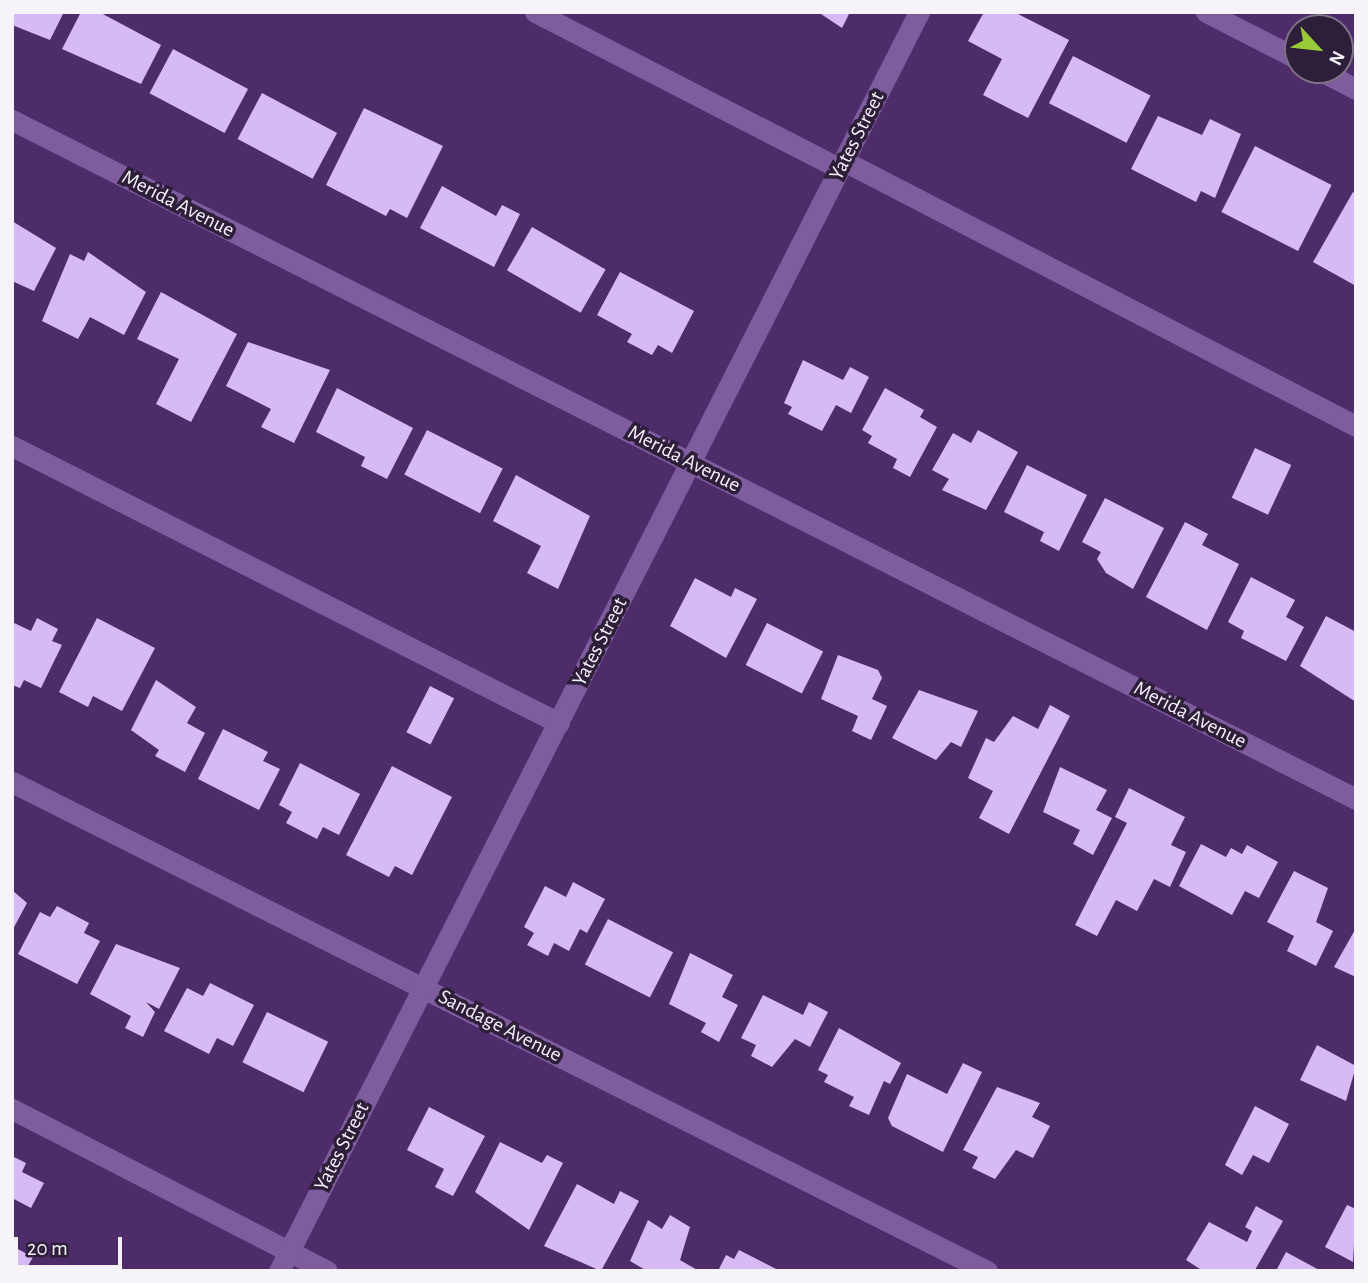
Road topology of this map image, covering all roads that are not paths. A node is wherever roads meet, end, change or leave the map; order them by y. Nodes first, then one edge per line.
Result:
1 (535, 12) edge
2 (919, 12) edge
3 (1206, 12) edge
4 (1284, 53) edge
5 (12, 120) edge
6 (842, 165) junction
7 (1356, 426) edge
8 (12, 446) edge
9 (692, 463) junction
10 (559, 723) junction
11 (12, 782) edge
12 (1356, 799) edge
13 (424, 988) junction
14 (12, 1109) edge
15 (289, 1251) junction
16 (279, 1271) edge
17 (327, 1271) edge
18 (987, 1271) edge

1 - 6 street
2 - 6 street, Yates Street
3 - 4 street
5 - 9 street, Merida Avenue
6 - 7 street
6 - 9 street, Yates Street
8 - 10 street
9 - 10 street, Yates Street
9 - 12 street, Merida Avenue
10 - 13 street, Yates Street
11 - 13 street, Sandage Avenue
13 - 15 street, Yates Street
13 - 18 street, Sandage Avenue
14 - 15 street
15 - 16 street, Yates Street
15 - 17 street

